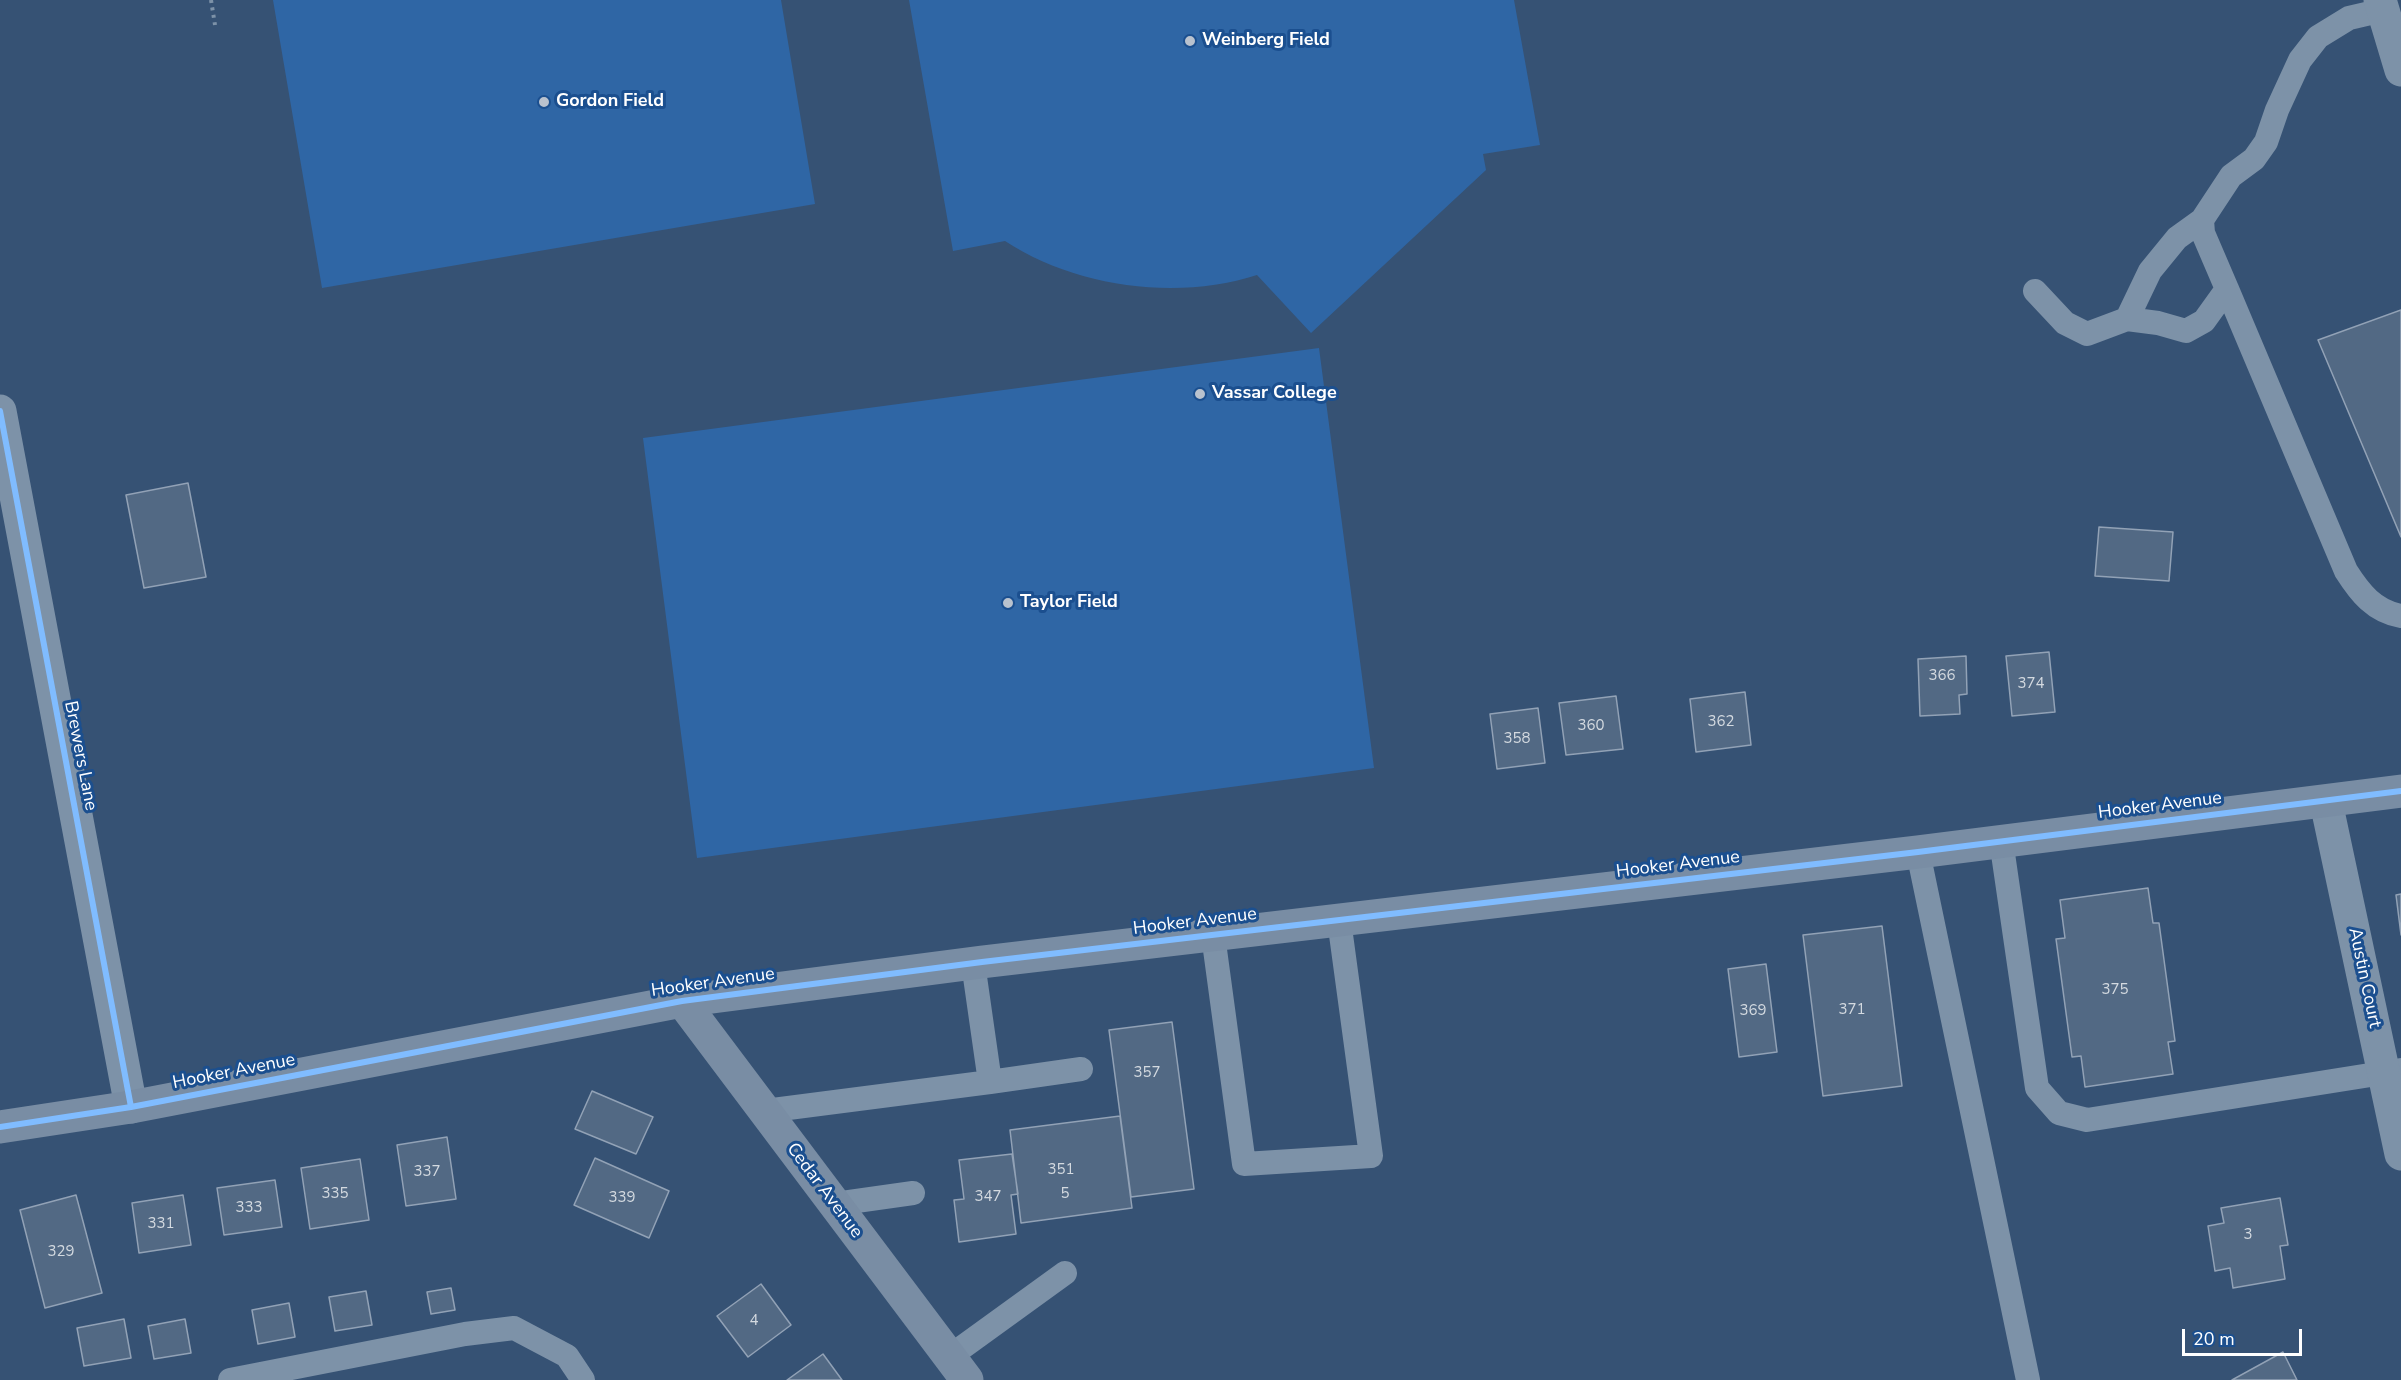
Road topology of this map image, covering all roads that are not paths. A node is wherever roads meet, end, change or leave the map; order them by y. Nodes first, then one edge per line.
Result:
1 (2381, 5) edge
2 (2401, 70) edge
3 (2202, 220) junction
4 (2227, 289) junction
5 (2035, 291) dead end
6 (2127, 319) junction
7 (0, 411) edge
8 (2401, 616) edge
9 (2401, 791) edge
10 (2326, 802) junction
11 (2001, 840) junction
12 (1918, 852) junction
13 (1339, 920) junction
14 (1214, 935) junction
15 (973, 963) junction
16 (682, 1001) junction
17 (1081, 1069) dead end
18 (2393, 1072) edge
19 (990, 1082) junction
20 (131, 1107) junction
21 (765, 1112) junction
22 (0, 1127) edge
23 (2401, 1154) edge
24 (913, 1193) dead end
25 (835, 1204) junction
26 (1065, 1273) dead end
27 (958, 1368) edge
28 (230, 1380) edge
29 (583, 1380) edge
30 (2028, 1380) edge

1 - 2 street
1 - 3 lane
3 - 4 lane
3 - 6 lane
4 - 6 lane
4 - 8 lane
5 - 6 lane
7 - 20 street, Brewers Lane
9 - 10 street, Hooker Avenue
10 - 11 street, Hooker Avenue
10 - 18 street, Austin Court
11 - 12 street, Hooker Avenue
11 - 18 lane
12 - 13 street, Hooker Avenue
12 - 30 lane
13 - 14 street, Hooker Avenue
13 - 14 lane
14 - 15 street, Hooker Avenue
15 - 16 street, Hooker Avenue
15 - 19 lane
16 - 20 street, Hooker Avenue
16 - 21 street, Cedar Avenue
17 - 19 lane
18 - 23 street, Austin Court
19 - 21 lane
20 - 22 street, Hooker Avenue
21 - 25 street, Cedar Avenue
24 - 25 lane
25 - 27 street, Cedar Avenue
26 - 27 lane
28 - 29 lane

